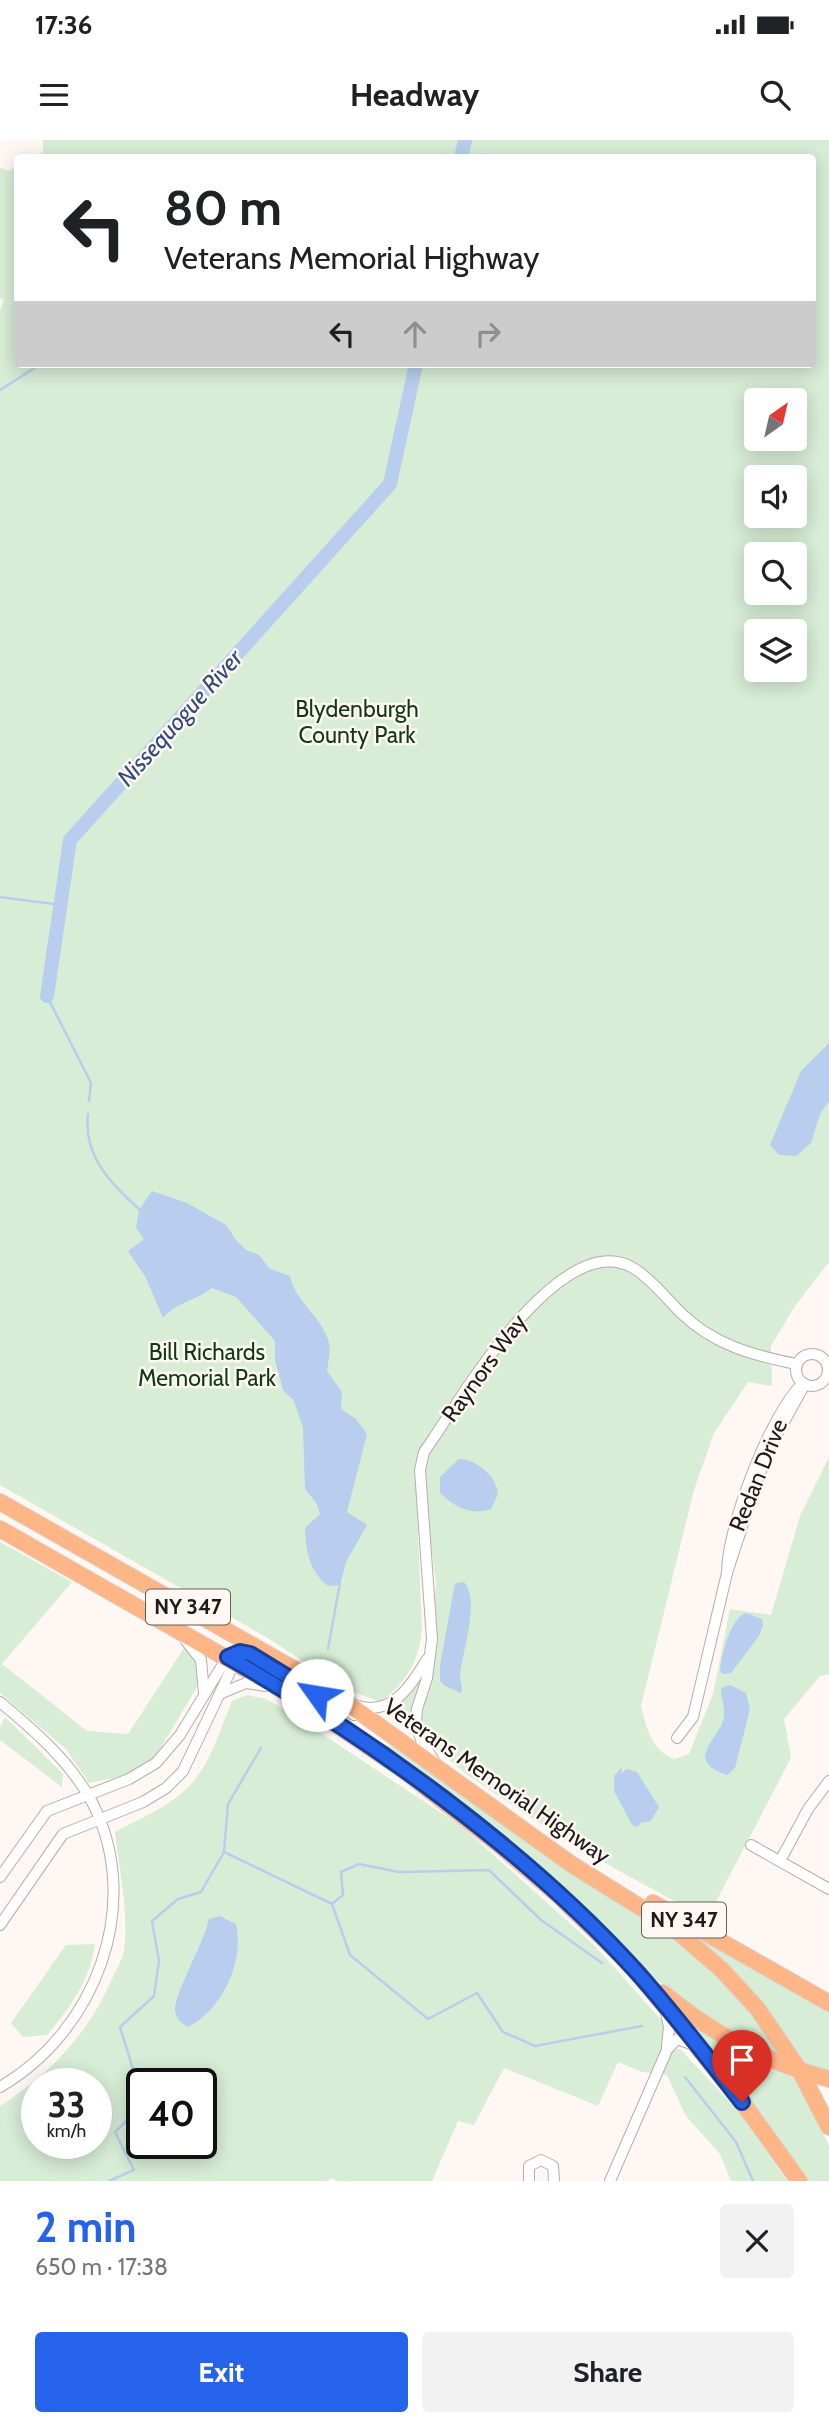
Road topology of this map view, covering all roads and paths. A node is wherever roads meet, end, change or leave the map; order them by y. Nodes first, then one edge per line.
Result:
1 (825, 1352) edge
2 (796, 1364) junction
3 (827, 1378) edge
4 (804, 1384) junction
5 (0, 1502) edge
6 (0, 1530) edge
7 (172, 1626) junction
8 (225, 1628) junction
9 (430, 1654) junction
10 (233, 1657) junction
11 (286, 1691) junction
12 (204, 1695) junction
13 (220, 1695) junction
14 (345, 1701) junction
15 (0, 1702) edge
16 (383, 1728) junction
17 (677, 1738) dead end
18 (440, 1769) junction
19 (829, 1782) edge
20 (87, 1794) junction
21 (100, 1820) junction
22 (538, 1839) junction
23 (751, 1845) dead end
24 (780, 1861) junction
25 (0, 1877) edge
26 (829, 1889) edge
27 (0, 1925) edge
28 (635, 1969) junction
29 (829, 2003) edge
30 (664, 2005) junction
31 (700, 2048) junction
32 (667, 2050) junction
33 (800, 2071) junction
34 (829, 2079) edge
35 (0, 2087) edge
36 (829, 2127) edge
37 (529, 2181) edge
38 (555, 2181) edge
39 (611, 2181) edge
40 (799, 2181) edge

1 - 2 street
1 - 3 street
2 - 4 street
2 - 9 street, Raynors Way
3 - 4 street
4 - 17 street, Redan Drive
5 - 8 highway, Veterans Memorial Highway / NY 347
6 - 7 highway, Veterans Memorial Highway / NY 347
7 - 10 highway, Veterans Memorial Highway / NY 347
7 - 12 street
8 - 10 street
8 - 14 highway, Veterans Memorial Highway / NY 347
9 - 14 street
9 - 18 street, Raynors Way
10 - 11 highway, Veterans Memorial Highway / NY 347
10 - 12 street
10 - 13 street
10 - 16 street
11 - 13 street
11 - 28 highway, Veterans Memorial Highway / NY 347
12 - 20 street
13 - 21 street
14 - 16 highway, Veterans Memorial Highway / NY 347
15 - 20 street
16 - 18 highway, Veterans Memorial Highway / NY 347
18 - 22 highway, Veterans Memorial Highway / NY 347
19 - 24 street
20 - 21 street
20 - 25 street
21 - 27 street
21 - 35 street
22 - 29 highway, NY 347
22 - 33 highway, Veterans Memorial Highway
23 - 24 street
24 - 26 street
28 - 30 highway, Veterans Memorial Highway
28 - 33 highway, NY 347
30 - 31 highway, Veterans Memorial Highway
30 - 32 street
31 - 32 street
31 - 40 highway, Veterans Memorial Highway
32 - 39 street
33 - 34 highway, NY 347
33 - 36 highway, Veterans Memorial Highway
37 - 38 street

